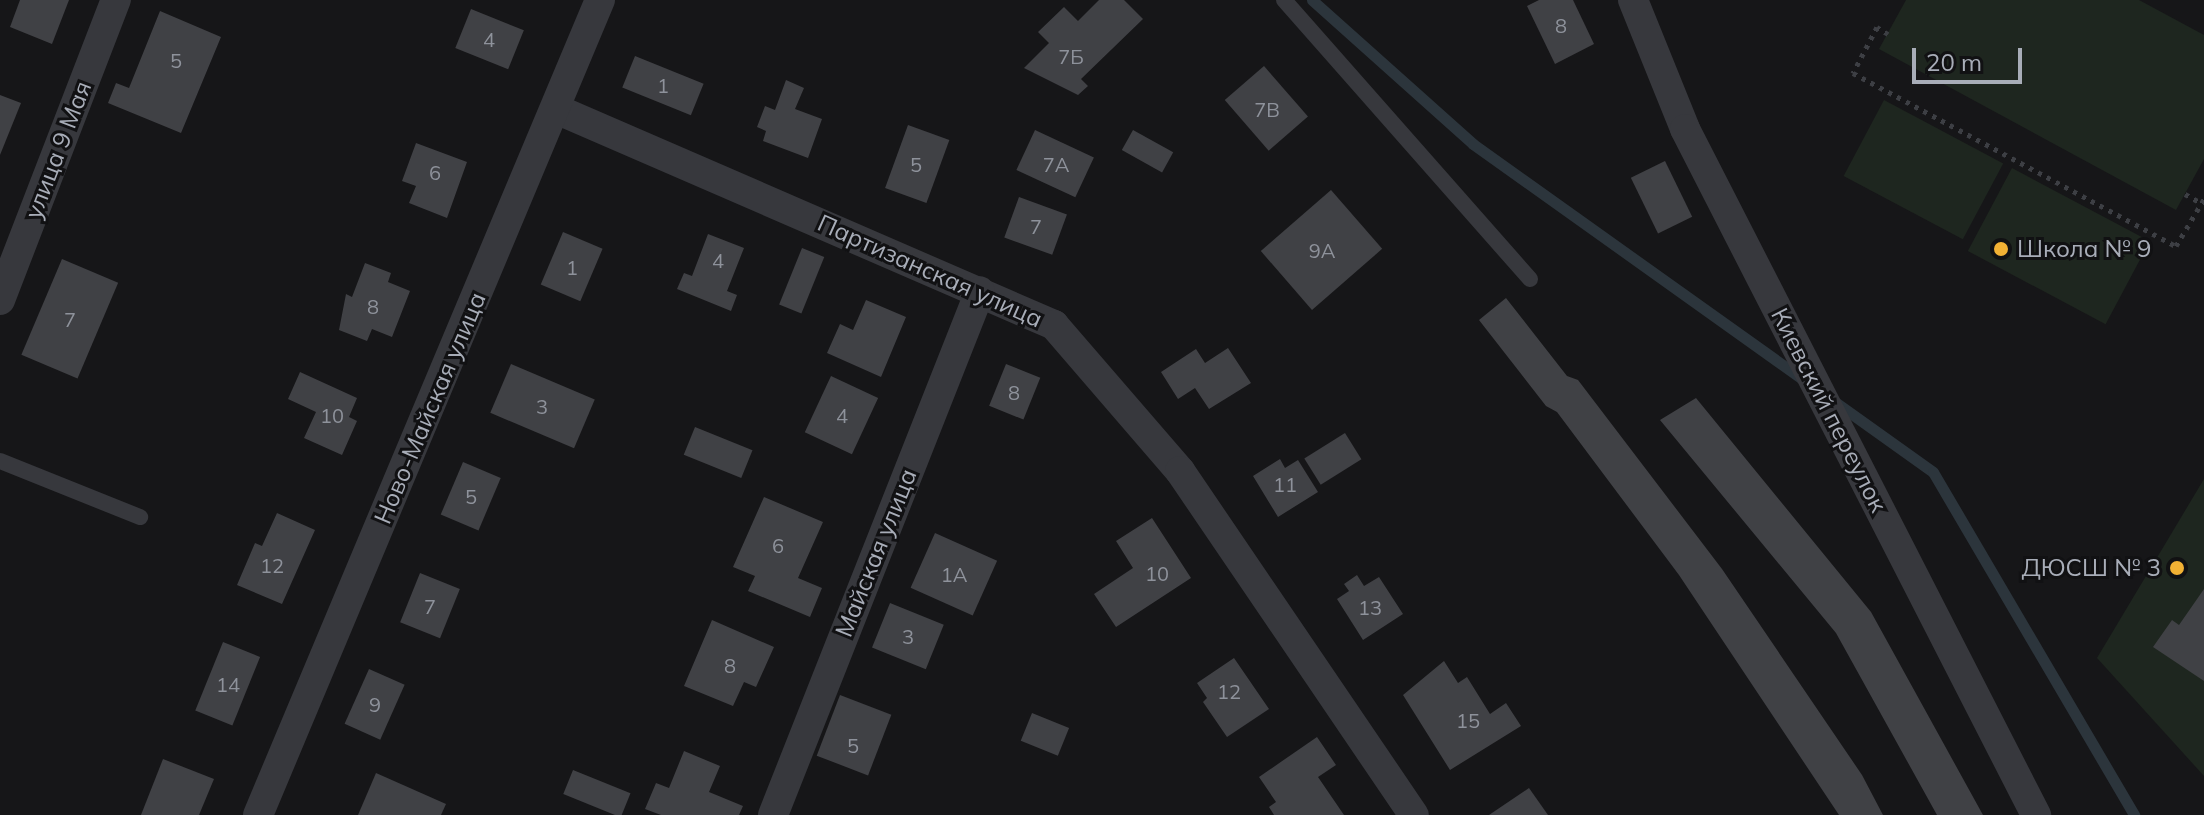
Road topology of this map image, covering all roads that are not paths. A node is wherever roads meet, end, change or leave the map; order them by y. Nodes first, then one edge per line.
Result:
1 (116, 0) edge
2 (600, 0) edge
3 (1284, 0) edge
4 (1633, 0) edge
5 (556, 109) junction
6 (1530, 279) dead end
7 (980, 291) junction
8 (0, 300) edge
9 (0, 461) edge
10 (140, 517) dead end
11 (258, 815) edge
12 (773, 815) edge
13 (1414, 815) edge
14 (2036, 815) edge

1 - 8 street, улица 9 Мая
2 - 5 street, Ново-Майская улица
3 - 6 lane
4 - 14 street, Киевский переулок
5 - 7 street, Партизанская улица
5 - 11 street, Ново-Майская улица
7 - 12 street, Майская улица
7 - 13 street, Партизанская улица
9 - 10 lane

